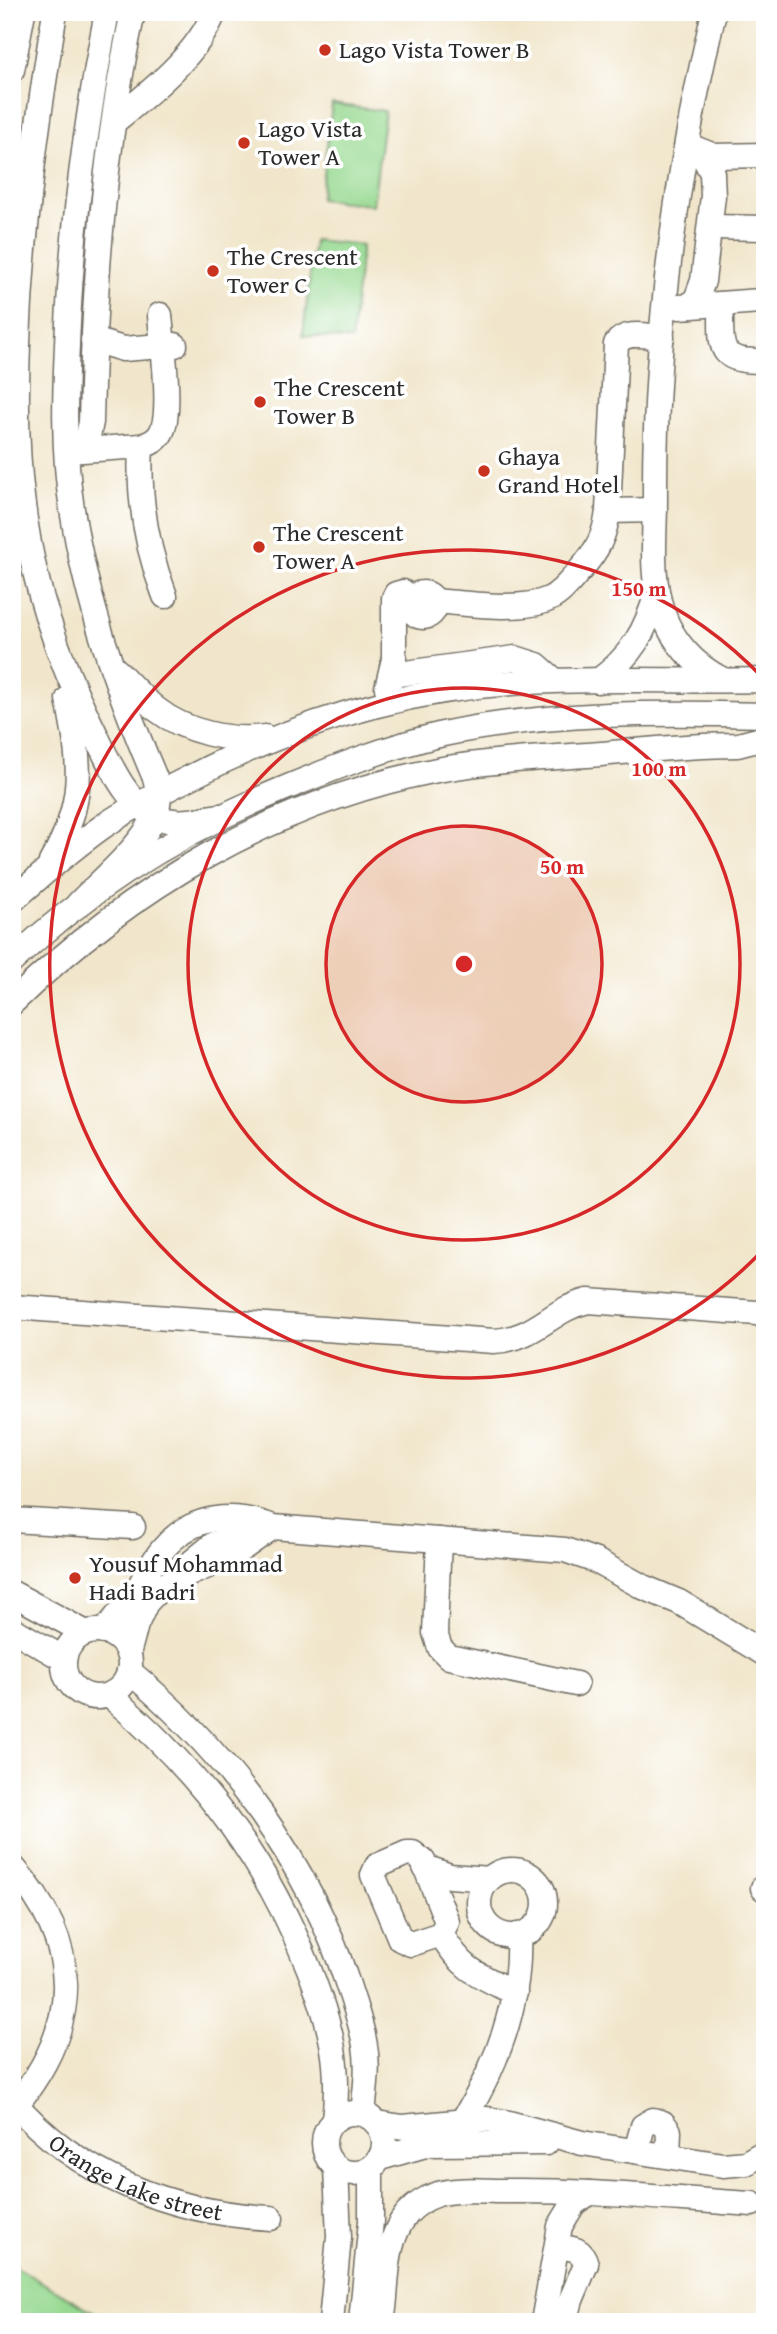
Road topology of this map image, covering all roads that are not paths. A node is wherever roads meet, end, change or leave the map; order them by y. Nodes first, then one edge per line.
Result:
1 (23, 12) edge
2 (55, 12) edge
3 (214, 12) edge
4 (713, 12) edge
5 (106, 15) edge
6 (132, 17) edge
7 (12, 70) edge
8 (114, 121) junction
9 (694, 148) junction
10 (765, 155) edge
11 (710, 227) junction
12 (765, 228) edge
13 (765, 298) edge
14 (721, 304) junction
15 (690, 306) junction
16 (664, 309) junction
17 (160, 315) dead end
18 (662, 337) junction
19 (93, 340) junction
20 (169, 345) junction
21 (765, 361) edge
22 (141, 446) junction
23 (74, 451) junction
24 (16, 473) edge
25 (655, 505) junction
26 (608, 506) junction
27 (657, 592) junction
28 (165, 596) dead end
29 (56, 643) junction
30 (110, 664) junction
31 (391, 675) junction
32 (554, 680) junction
33 (765, 680) edge
34 (598, 681) junction
35 (726, 681) junction
36 (381, 704) junction
37 (765, 715) edge
38 (284, 734) junction
39 (765, 738) edge
40 (150, 804) junction
41 (220, 816) junction
42 (48, 867) junction
43 (12, 901) edge
44 (78, 904) junction
45 (12, 961) edge
46 (12, 1003) edge
47 (12, 1307) edge
48 (765, 1317) edge
49 (12, 1520) edge
50 (133, 1527) dead end
51 (273, 1527) junction
52 (182, 1532) junction
53 (439, 1540) junction
54 (202, 1552) junction
55 (172, 1580) junction
56 (643, 1587) junction
57 (12, 1593) edge
58 (12, 1629) edge
59 (95, 1632) junction
60 (765, 1654) edge
61 (64, 1659) junction
62 (129, 1662) junction
63 (765, 1671) edge
64 (576, 1684) dead end
65 (109, 1695) junction
66 (12, 1866) edge
67 (425, 1867) junction
68 (484, 1889) junction
69 (437, 1894) junction
70 (444, 1928) junction
71 (518, 1935) junction
72 (516, 1987) junction
73 (14, 2103) edge
74 (369, 2119) junction
75 (334, 2120) junction
76 (475, 2131) junction
77 (765, 2132) edge
78 (593, 2144) junction
79 (765, 2152) edge
80 (703, 2160) junction
81 (376, 2163) junction
82 (336, 2168) junction
83 (535, 2191) junction
84 (589, 2193) junction
85 (752, 2204) dead end
86 (271, 2218) dead end
87 (559, 2236) junction
88 (331, 2322) edge
89 (361, 2322) edge
90 (382, 2322) edge
91 (543, 2322) edge
92 (565, 2322) edge

1 - 7 street
2 - 24 street
3 - 8 street
4 - 9 street
5 - 6 street
5 - 23 street
6 - 8 street
8 - 19 street
9 - 10 street
9 - 11 street
9 - 16 street
11 - 12 street
11 - 15 street
13 - 14 street
14 - 15 street
14 - 21 street
15 - 16 street
16 - 18 street
17 - 20 street
18 - 25 street
18 - 26 street
19 - 20 street
19 - 23 street
20 - 22 street
22 - 23 street
22 - 28 street
23 - 30 street
24 - 29 street
25 - 26 street
25 - 27 street
26 - 31 street
27 - 34 street
27 - 35 street
29 - 40 street
29 - 42 street
30 - 38 street
30 - 40 street
31 - 32 street
31 - 36 street
32 - 34 street
32 - 36 street
33 - 35 street
34 - 35 street
36 - 38 street
37 - 41 street
38 - 40 street
39 - 46 street
40 - 41 street
40 - 42 street
40 - 44 street
41 - 44 street
42 - 43 street
44 - 45 street
47 - 48 street
49 - 50 street
51 - 52 street
51 - 53 street
51 - 54 street
51 - 55 street
52 - 54 street
52 - 59 street
53 - 56 street
53 - 64 street
54 - 55 street
55 - 62 street
56 - 60 street
56 - 63 street
57 - 59 street
58 - 61 street
59 - 61 street
59 - 62 street
61 - 65 street
62 - 65 street
62 - 74 street
65 - 75 street
66 - 73 street, Orange Lake street
67 - 68 street
67 - 69 street
67 - 70 street
68 - 69 street
68 - 71 street
68 - 71 street
69 - 70 street
70 - 72 street
71 - 72 street
72 - 76 street
73 - 86 street, Orange Lake street
74 - 75 street
74 - 76 street
74 - 81 street
75 - 82 street
76 - 78 street
76 - 78 street
76 - 81 street
77 - 80 street
78 - 80 street
79 - 80 street
81 - 82 street
81 - 89 street
82 - 88 street
83 - 84 street
83 - 87 street
83 - 90 street
84 - 85 street
84 - 87 street
87 - 91 street
87 - 92 street

